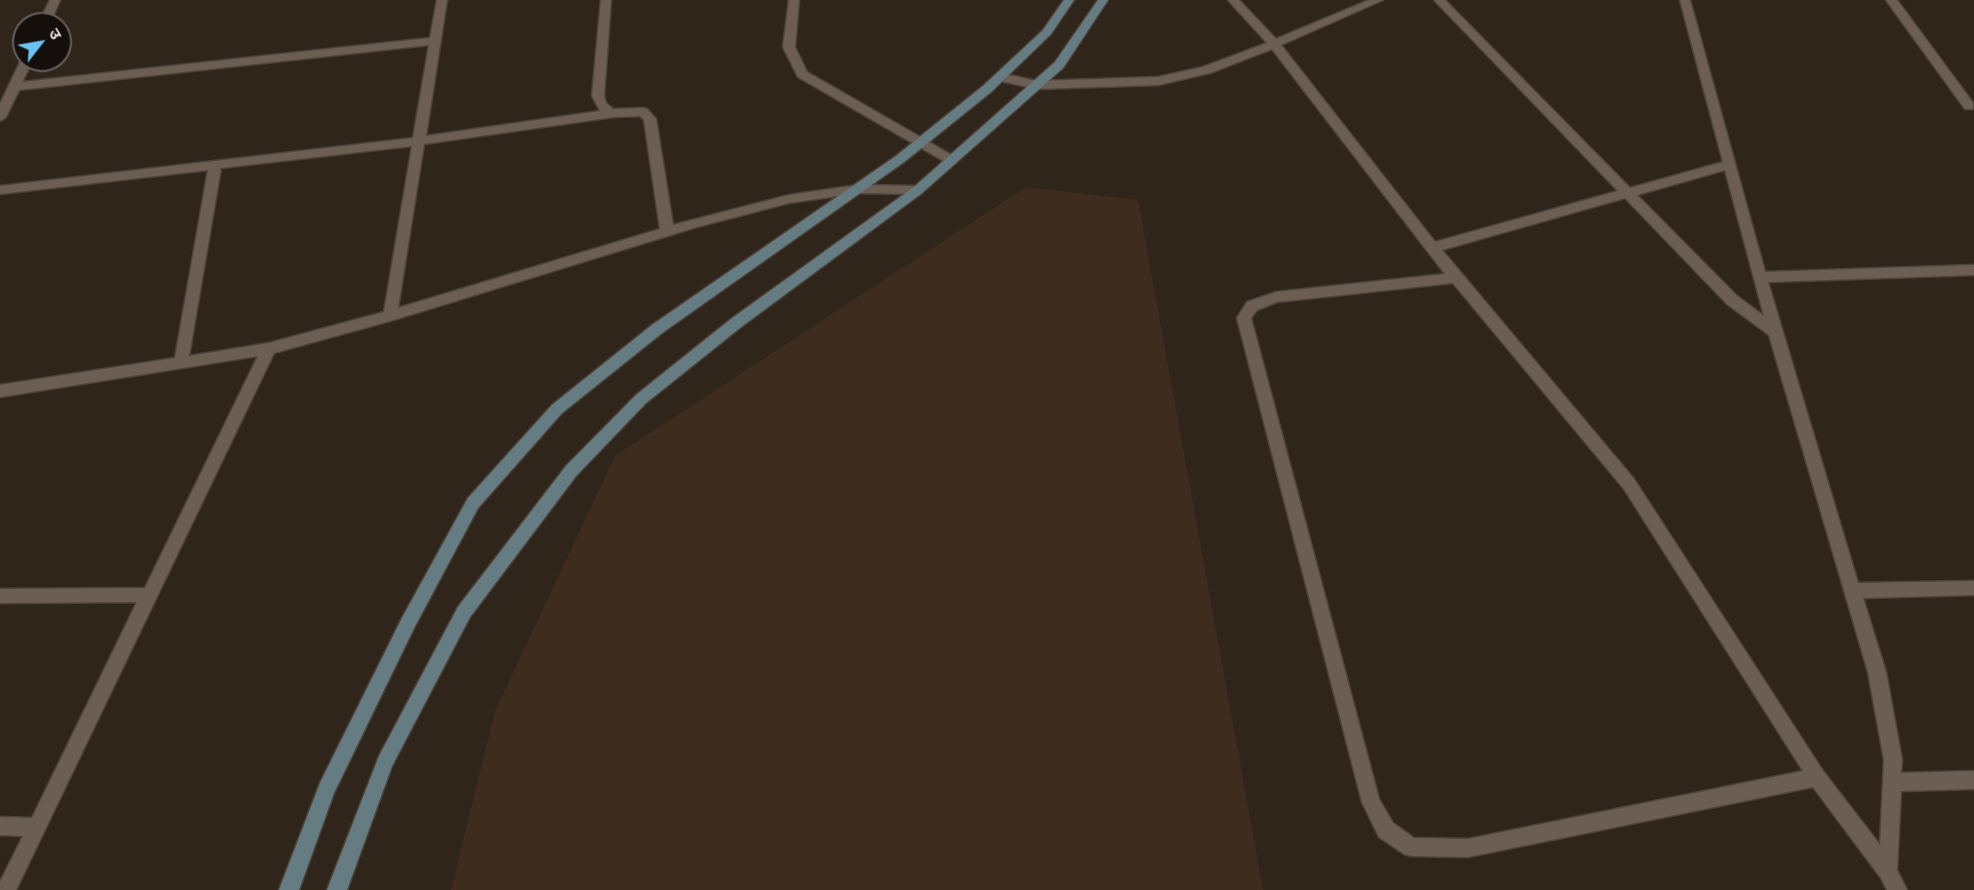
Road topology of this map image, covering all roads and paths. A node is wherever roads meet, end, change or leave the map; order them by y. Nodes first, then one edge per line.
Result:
1 (442, 0) edge
2 (606, 0) edge
3 (794, 0) edge
4 (1069, 0) edge
5 (1102, 0) edge
6 (1233, 0) edge
7 (1378, 0) edge
8 (1439, 0) edge
9 (1685, 0) edge
10 (1891, 0) edge
11 (435, 41) junction
12 (1273, 43) junction
13 (21, 72) edge
14 (1000, 77) junction
15 (1037, 85) junction
16 (14, 87) junction
17 (3, 104) edge
18 (1969, 106) dead end
19 (610, 114) junction
20 (0, 117) edge
21 (419, 141) junction
22 (921, 142) junction
23 (951, 160) junction
24 (214, 165) junction
25 (1730, 165) junction
26 (858, 189) junction
27 (0, 190) edge
28 (918, 190) junction
29 (1629, 193) junction
30 (667, 232) junction
31 (1432, 248) junction
32 (1974, 270) edge
33 (1760, 277) junction
34 (1456, 278) junction
35 (390, 316) junction
36 (1775, 332) junction
37 (269, 349) junction
38 (181, 364) junction
39 (0, 391) edge
40 (1974, 588) edge
41 (1853, 591) junction
42 (148, 595) junction
43 (0, 596) edge
44 (1816, 777) junction
45 (1974, 780) edge
46 (1892, 782) junction
47 (0, 826) edge
48 (37, 826) junction
49 (1888, 871) junction
50 (6, 890) edge
51 (289, 890) edge
52 (337, 890) edge
53 (1897, 890) edge

1 - 11 street
2 - 19 street
3 - 22 street
4 - 14 street
5 - 15 street
6 - 12 street
7 - 12 street
8 - 29 street
9 - 25 street
10 - 18 street
11 - 16 street
11 - 21 street
12 - 15 street
12 - 31 street
13 - 16 street
14 - 15 street
14 - 22 street
15 - 23 street
16 - 17 street
17 - 20 street
19 - 21 street
19 - 30 street
21 - 24 street
21 - 35 street
22 - 23 street
22 - 26 street
23 - 28 street
24 - 27 street
24 - 38 street
25 - 29 street
25 - 33 street
26 - 28 street
26 - 30 street
26 - 51 street
28 - 52 street
29 - 31 street
29 - 36 street
30 - 35 street
31 - 34 street
32 - 33 street
33 - 36 street
34 - 44 street
34 - 44 street
35 - 37 street
36 - 41 street
37 - 38 street
37 - 42 street
38 - 39 street
40 - 41 street
41 - 46 street
42 - 43 street
42 - 48 street
44 - 49 street
45 - 46 street
46 - 49 street
47 - 48 street
48 - 50 street
49 - 53 street

